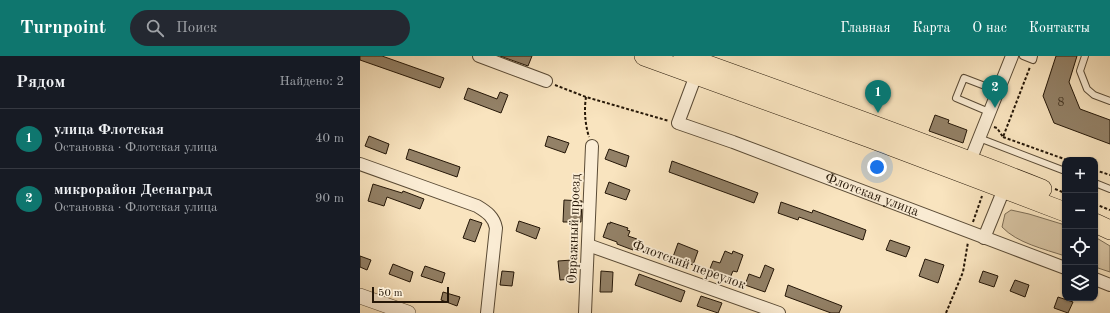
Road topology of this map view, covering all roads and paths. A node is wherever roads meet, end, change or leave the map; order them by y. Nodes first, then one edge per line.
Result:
1 (479, 56) edge
2 (644, 56) edge
3 (683, 56) edge
4 (1012, 56) edge
5 (1023, 56) edge
6 (1085, 56) edge
7 (1033, 58) edge
8 (696, 75) junction
9 (546, 81) joint
10 (998, 91) junction
11 (586, 96) junction
12 (1110, 101) edge
13 (990, 112) junction
14 (678, 123) junction
15 (985, 123) junction
16 (979, 138) junction
17 (592, 146) joint
18 (360, 164) edge
19 (968, 167) junction
20 (1062, 170) edge
21 (1098, 171) edge
22 (1110, 175) edge
23 (1098, 184) edge
24 (1109, 187) edge
25 (1004, 189) junction
26 (1062, 197) edge
27 (1098, 205) edge
28 (1110, 210) edge
29 (1062, 211) edge
30 (1098, 211) edge
31 (1110, 217) edge
32 (1098, 224) edge
33 (1110, 230) edge
34 (969, 232) junction
35 (984, 238) junction
36 (588, 245) junction
37 (1062, 267) edge
38 (1098, 280) edge
39 (1110, 285) edge
40 (360, 296) edge
41 (408, 313) edge
42 (487, 313) edge
43 (585, 313) edge
44 (779, 313) edge
45 (946, 313) edge

1 - 9 street
2 - 8 main road
3 - 19 main road
4 - 10 street
5 - 7 lane
6 - 12 lane
7 - 15 path
8 - 14 street
8 - 19 main road
9 - 11 path
10 - 13 street
10 - 13 lane
11 - 14 path
11 - 17 path
13 - 15 street
14 - 34 street, Флотская улица
15 - 16 street
16 - 19 street
16 - 20 lane
17 - 36 street, Овражный проезд
18 - 42 street
19 - 25 main road
19 - 26 main road
21 - 22 path
23 - 24 lane
25 - 29 main road
25 - 35 street
27 - 28 path
30 - 31 main road
32 - 33 main road
34 - 35 street, Флотская улица
34 - 45 path
35 - 37 street, Флотская улица
36 - 43 street, Овражный проезд
36 - 44 street, Флотский переулок
38 - 39 street
40 - 41 street

